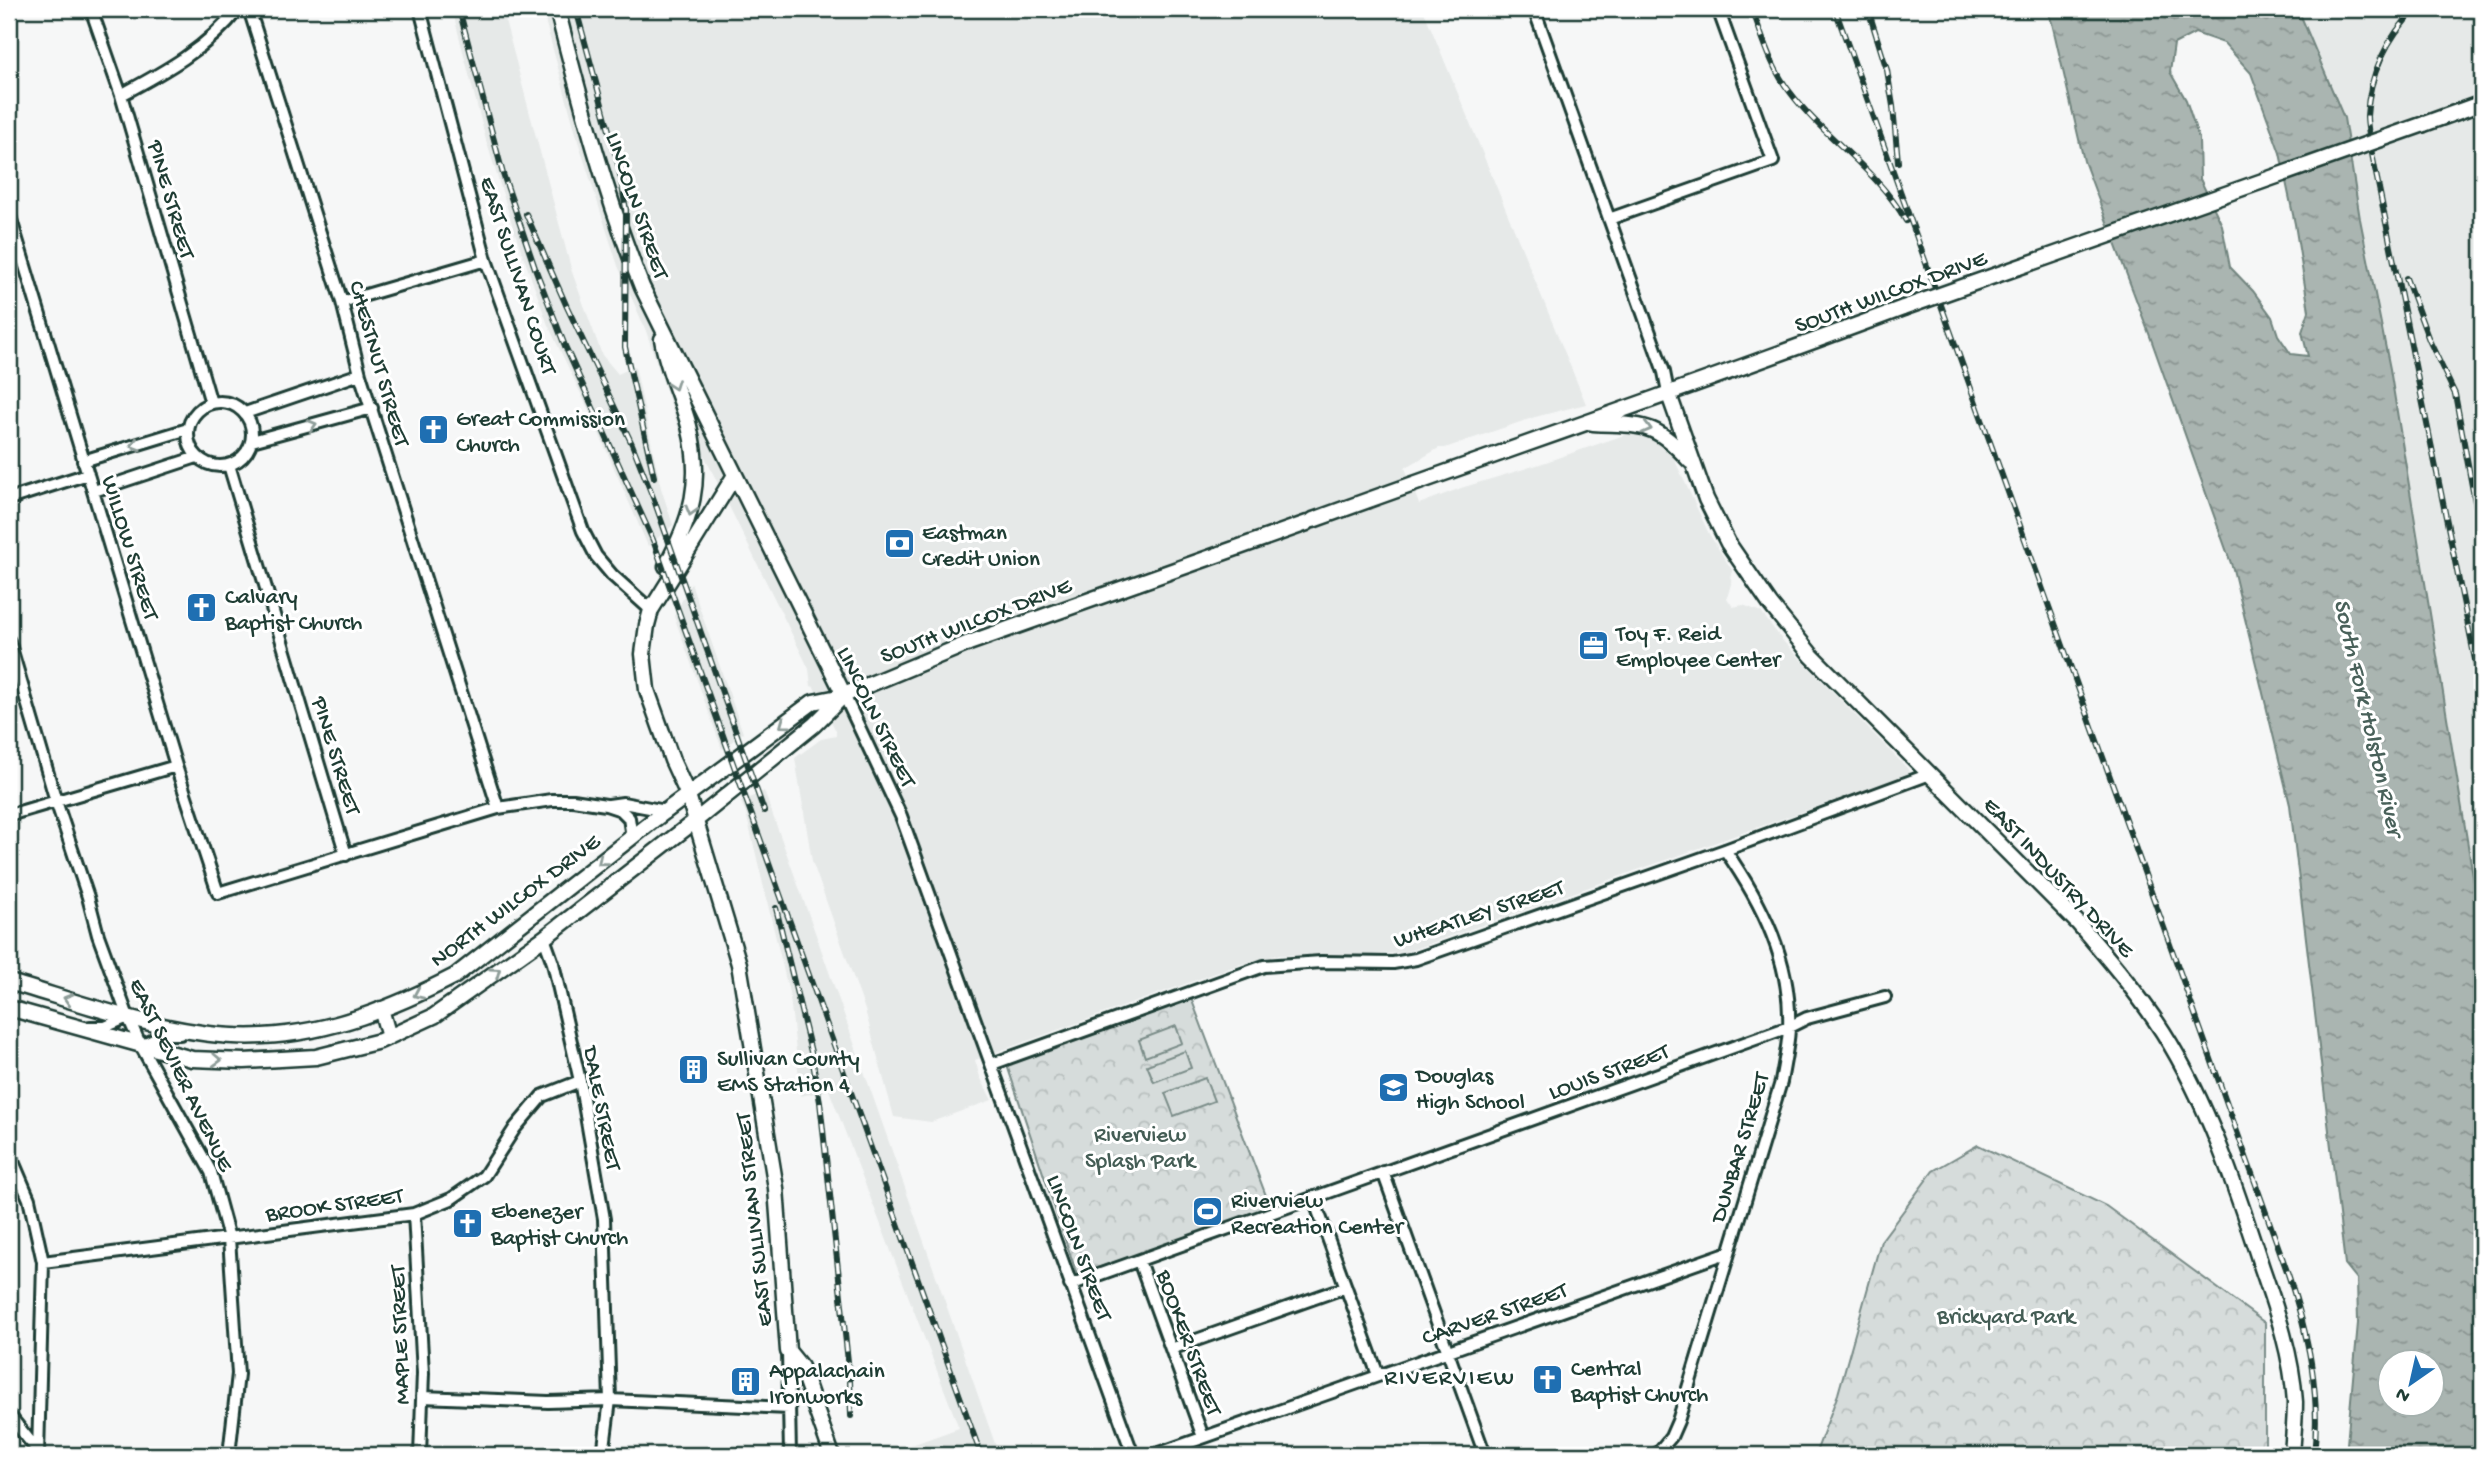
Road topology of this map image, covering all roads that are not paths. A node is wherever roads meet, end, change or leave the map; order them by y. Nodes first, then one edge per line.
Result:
1 (91, 9) edge
2 (237, 9) edge
3 (249, 9) edge
4 (420, 9) edge
5 (557, 9) edge
6 (1534, 9) edge
7 (1718, 9) edge
8 (121, 95) junction
9 (2482, 103) edge
10 (9, 213) edge
11 (1609, 219) junction
12 (486, 260) junction
13 (342, 302) junction
14 (659, 325) junction
15 (360, 374) junction
16 (1668, 393) junction
17 (211, 402) junction
18 (372, 408) junction
19 (245, 413) junction
20 (1585, 422) junction
21 (188, 429) junction
22 (252, 441) junction
23 (197, 457) junction
24 (83, 461) junction
25 (229, 465) junction
26 (1695, 467) junction
27 (88, 474) junction
28 (735, 475) junction
29 (94, 491) junction
30 (9, 499) edge
31 (651, 610) junction
32 (9, 641) edge
33 (844, 695) junction
34 (176, 766) junction
35 (1930, 774) junction
36 (688, 795) junction
37 (56, 801) junction
38 (606, 805) junction
39 (498, 808) junction
40 (666, 811) junction
41 (9, 815) edge
42 (695, 821) junction
43 (629, 839) junction
44 (1725, 850) junction
45 (346, 855) junction
46 (536, 913) junction
47 (544, 938) junction
48 (9, 982) edge
49 (1885, 997) dead end
50 (9, 1008) edge
51 (381, 1009) junction
52 (128, 1017) junction
53 (1789, 1027) junction
54 (77, 1028) junction
55 (208, 1033) junction
56 (388, 1037) junction
57 (141, 1046) junction
58 (992, 1064) junction
59 (580, 1081) junction
60 (9, 1152) edge
61 (1383, 1172) junction
62 (1313, 1198) junction
63 (414, 1214) junction
64 (229, 1238) junction
65 (1729, 1252) junction
66 (1139, 1261) junction
67 (43, 1262) junction
68 (1070, 1285) junction
69 (1346, 1287) junction
70 (1171, 1349) junction
71 (1448, 1350) junction
72 (788, 1351) junction
73 (1378, 1375) junction
74 (422, 1397) junction
75 (610, 1401) junction
76 (789, 1408) junction
77 (9, 1415) edge
78 (1203, 1437) junction
79 (38, 1453) edge
80 (229, 1455) edge
81 (420, 1455) edge
82 (603, 1455) edge
83 (790, 1455) edge
84 (832, 1455) edge
85 (1133, 1455) edge
86 (1154, 1455) edge
87 (1485, 1455) edge
88 (1656, 1455) edge
89 (2292, 1455) edge

1 - 8 street, PINE STREET
2 - 8 street
3 - 13 street, CHESTNUT STREET
4 - 12 street, EAST SULLIVAN COURT
5 - 14 main road, LINCOLN STREET
6 - 11 street
7 - 11 street
8 - 17 street, PINE STREET
9 - 16 main road, SOUTH WILCOX DRIVE, bridge
10 - 24 street, WILLOW STREET
11 - 16 street
12 - 13 street
12 - 31 street, EAST SULLIVAN COURT
13 - 15 street, CHESTNUT STREET
14 - 28 main road, LINCOLN STREET
14 -> 31 main road
15 - 18 street, CHESTNUT STREET
15 - 19 street
16 - 20 main road, SOUTH WILCOX DRIVE
16 - 26 main road, EAST INDUSTRY DRIVE
17 - 19 street
17 - 21 street
22 -> 18 street
18 - 39 street, CHESTNUT STREET
19 - 22 street
20 -> 26 main road
20 - 33 main road, SOUTH WILCOX DRIVE
21 - 23 street
21 -> 24 street
22 - 25 street
23 - 25 street
23 - 29 street
24 - 27 street, WILLOW STREET
25 - 45 street, PINE STREET
26 - 35 main road, EAST INDUSTRY DRIVE
27 - 29 street, WILLOW STREET
27 - 30 street
28 - 31 main road
28 - 33 main road, LINCOLN STREET
29 - 34 street, WILLOW STREET
31 - 36 main road
32 - 37 street, EAST SEVIER AVENUE
33 -> 36 main road, NORTH WILCOX DRIVE
33 - 42 main road, SOUTH WILCOX DRIVE
33 - 58 street, LINCOLN STREET
34 - 37 street
34 - 45 street, WILLOW STREET
35 - 44 street, WHEATLEY STREET
35 - 89 main road, EAST INDUSTRY DRIVE
36 - 40 main road, NORTH WILCOX DRIVE
36 - 42 main road
37 - 41 street
37 - 52 street, EAST SEVIER AVENUE
38 - 39 street
38 - 40 street
38 - 43 street
39 - 45 street
40 - 43 main road, NORTH WILCOX DRIVE
42 - 47 main road, NORTH WILCOX DRIVE
42 - 72 main road, EAST SULLIVAN STREET
43 -> 46 main road, NORTH WILCOX DRIVE
44 - 53 street, DUNBAR STREET
44 - 58 street, WHEATLEY STREET
46 - 47 main road
46 -> 51 main road, NORTH WILCOX DRIVE
56 -> 47 main road, NORTH WILCOX DRIVE
47 - 59 street, DALE STREET
52 -> 48 main road, NORTH WILCOX DRIVE
49 - 53 street, LOUIS STREET
50 - 54 main road, NORTH WILCOX DRIVE
51 - 55 main road, NORTH WILCOX DRIVE
51 - 56 main road
52 - 54 street
52 - 55 main road, NORTH WILCOX DRIVE
52 - 57 street, EAST SEVIER AVENUE
53 - 61 street, LOUIS STREET
53 - 65 street, DUNBAR STREET
54 - 57 main road, NORTH WILCOX DRIVE
55 - 57 street
57 -> 56 main road, NORTH WILCOX DRIVE
57 - 64 street, EAST SEVIER AVENUE
58 - 68 street, LINCOLN STREET
59 - 63 street, BROOK STREET
59 - 75 street, DALE STREET
60 - 67 street
61 - 62 street, LOUIS STREET
61 - 71 street
62 - 66 street, LOUIS STREET
62 - 69 street
63 - 64 street, BROOK STREET
63 - 74 street, MAPLE STREET
64 - 67 street, BROOK STREET
64 - 80 street, EAST SEVIER AVENUE
65 - 71 street, CARVER STREET
65 - 88 street, DUNBAR STREET
66 - 68 street, LOUIS STREET
66 - 70 street, BOOKER STREET
67 - 79 street
68 - 85 street, LINCOLN STREET
69 - 70 street
69 - 73 street
70 - 78 street, BOOKER STREET
71 - 73 street, CARVER STREET
71 - 87 street
72 - 76 street, EAST SULLIVAN STREET
72 - 84 main road
73 - 78 street, CARVER STREET
74 - 75 street
74 - 81 street, MAPLE STREET
75 - 76 street
75 - 82 street, DALE STREET
76 - 83 street, EAST SULLIVAN STREET
77 - 79 street
78 - 86 street, CARVER STREET

